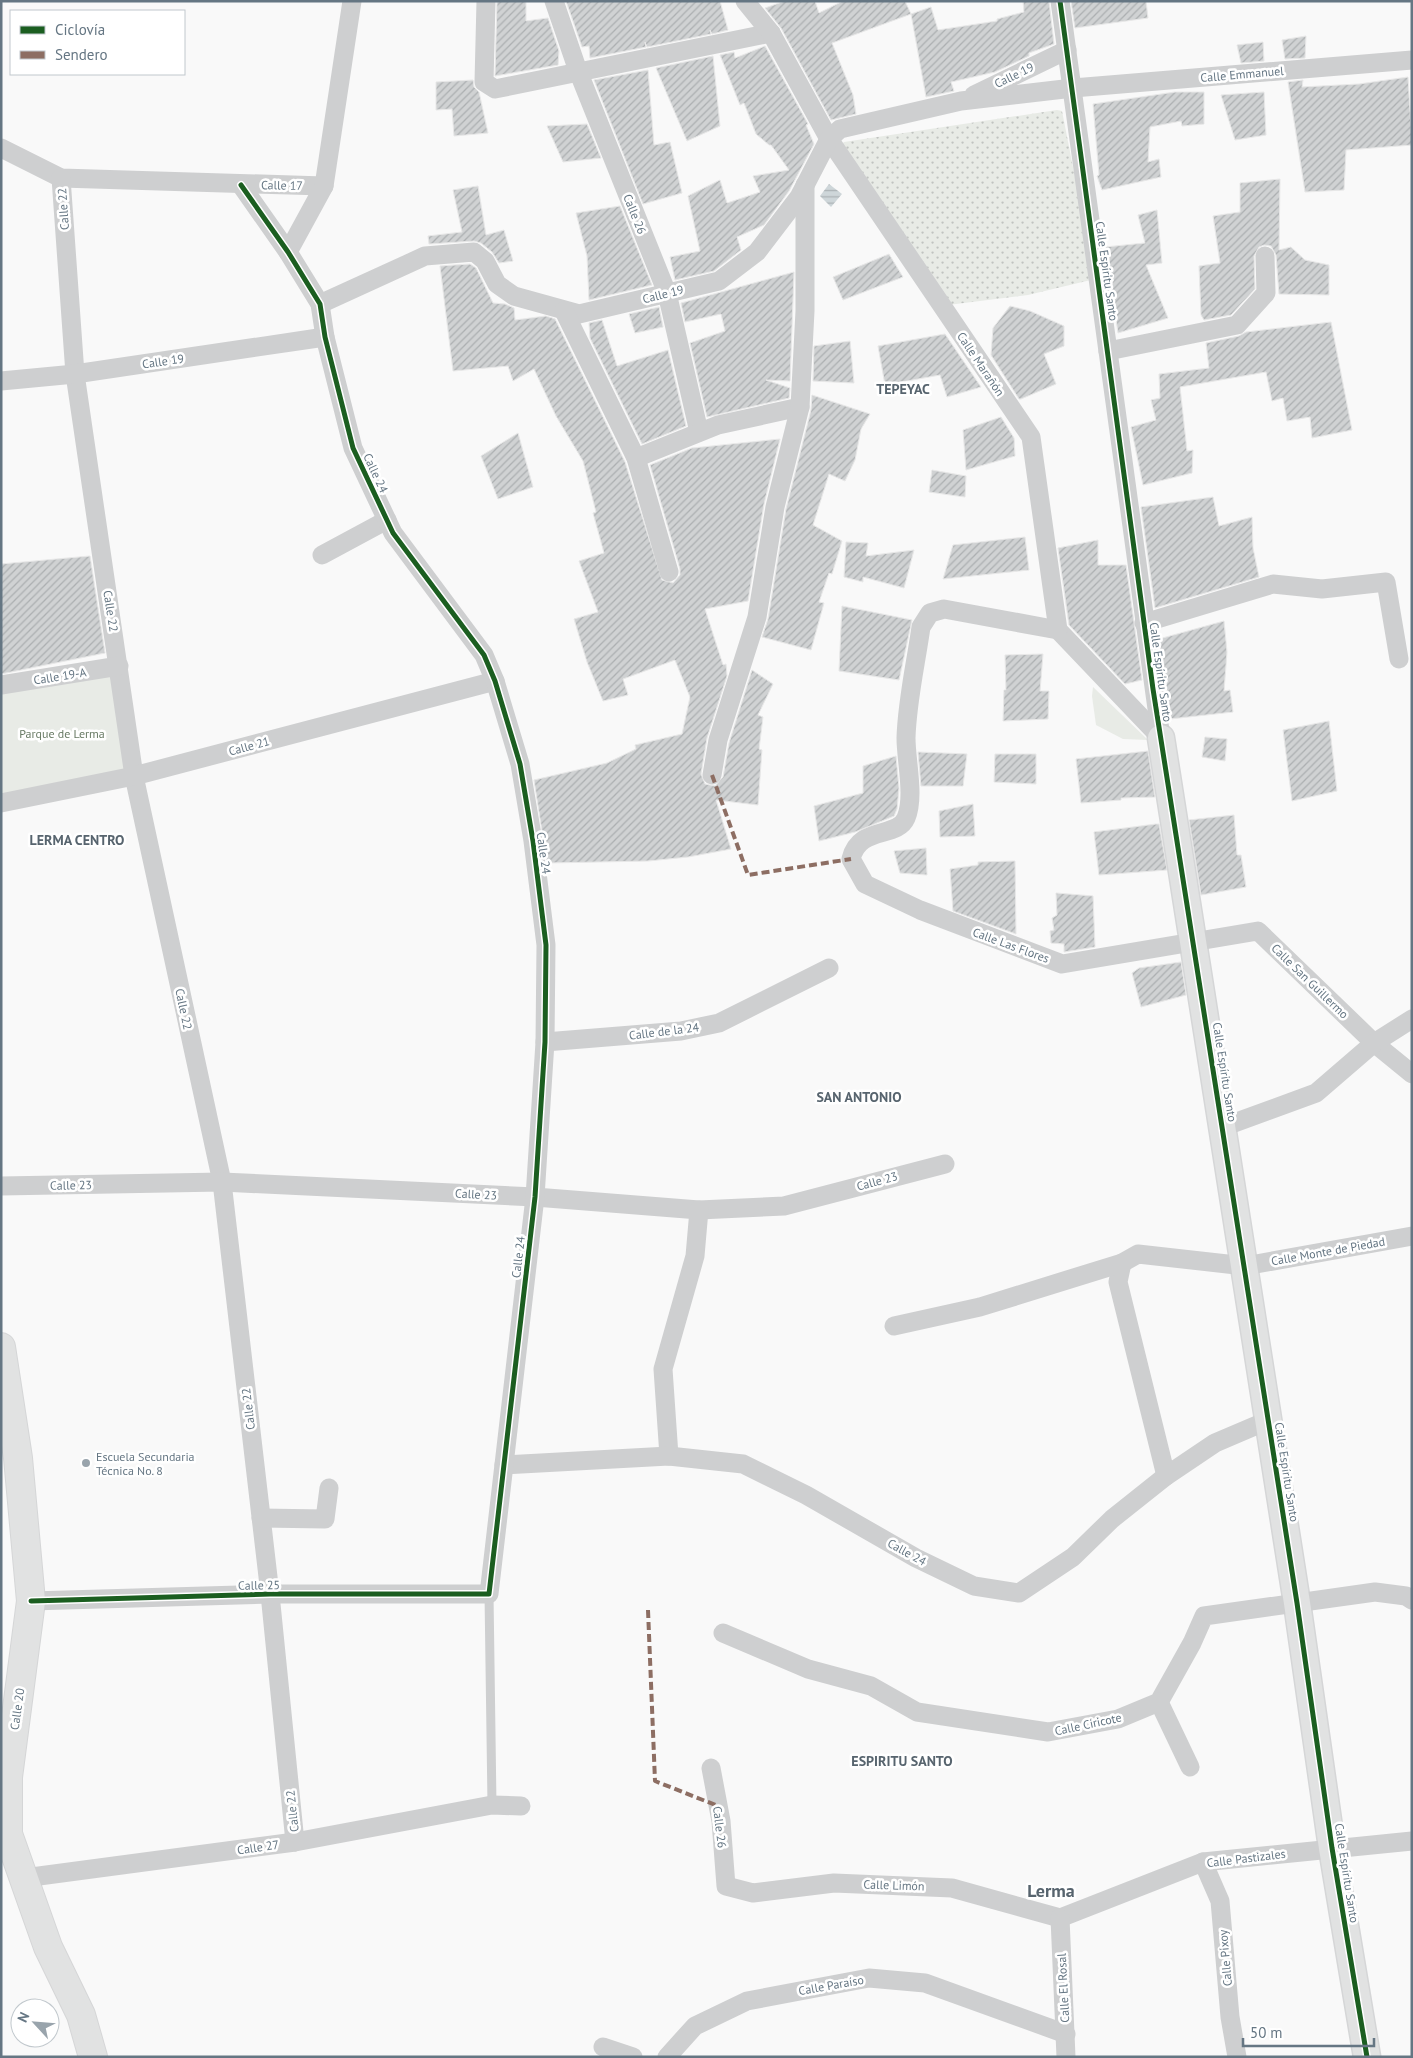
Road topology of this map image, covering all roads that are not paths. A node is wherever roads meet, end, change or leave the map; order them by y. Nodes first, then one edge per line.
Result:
1 (352, 1) edge
2 (486, 1) edge
3 (554, 1) edge
4 (745, 1) edge
5 (1060, 1) edge
6 (771, 33) junction
7 (1067, 50) junction
8 (1412, 60) edge
9 (578, 71) junction
10 (1073, 88) junction
11 (961, 101) junction
12 (829, 140) junction
13 (1, 148) edge
14 (61, 178) junction
15 (805, 183) junction
16 (241, 185) junction
17 (324, 186) junction
18 (288, 252) junction
19 (1265, 256) dead end
20 (666, 293) junction
21 (320, 304) junction
22 (564, 311) junction
23 (324, 337) junction
24 (1108, 351) junction
25 (75, 374) junction
26 (1, 381) edge
27 (800, 407) junction
28 (700, 432) junction
29 (636, 458) junction
30 (387, 520) junction
31 (322, 555) dead end
32 (669, 572) dead end
33 (1144, 624) junction
34 (1058, 630) junction
35 (1399, 659) dead end
36 (119, 666) junction
37 (495, 681) junction
38 (1, 685) edge
39 (1161, 738) junction
40 (712, 775) dead end
41 (134, 776) junction
42 (1, 803) edge
43 (1194, 940) junction
44 (829, 968) dead end
45 (1412, 1020) edge
46 (545, 1042) junction
47 (1374, 1043) junction
48 (1412, 1074) edge
49 (1223, 1127) junction
50 (945, 1164) dead end
51 (222, 1182) junction
52 (1, 1186) edge
53 (535, 1197) junction
54 (699, 1210) junction
55 (1411, 1237) edge
56 (1122, 1263) junction
57 (1245, 1266) junction
58 (894, 1326) dead end
59 (1, 1347) edge
60 (1269, 1420) junction
61 (670, 1456) junction
62 (504, 1465) junction
63 (1166, 1476) junction
64 (329, 1488) dead end
65 (260, 1518) junction
66 (270, 1594) junction
67 (489, 1594) junction
68 (1412, 1600) edge
69 (30, 1601) junction
70 (1297, 1603) junction
71 (723, 1633) dead end
72 (1159, 1702) junction
73 (710, 1768) dead end
74 (1190, 1768) dead end
75 (492, 1805) junction
76 (521, 1806) dead end
77 (1412, 1841) edge
78 (295, 1842) junction
79 (1332, 1848) junction
80 (1203, 1862) junction
81 (24, 1878) junction
82 (726, 1886) joint
83 (1060, 1918) junction
84 (1066, 2034) junction
85 (603, 2047) dead end
86 (93, 2057) edge
87 (633, 2057) edge
88 (667, 2057) edge
89 (1066, 2057) edge
90 (1237, 2057) edge
91 (1367, 2057) edge

1 - 17 street
2 - 9 street
3 - 9 street, Calle 26
4 - 6 street, Calle Marañón
5 - 7 street, Calle Espíritu Santo
6 - 9 street
6 - 12 street, Calle Marañón
7 - 10 street, Calle Espíritu Santo
7 - 11 street, Calle 19
8 - 10 street, Calle Emmanuel
9 - 20 street, Calle 26
10 - 11 street, Calle 19
10 - 24 street, Calle Espíritu Santo
11 - 12 street, Calle 19
12 - 15 street, Calle 19
12 - 34 street, Calle Marañón
13 - 14 street, Calle 17
14 - 16 street, Calle 17
14 - 25 street, Calle 22
15 - 20 street, Calle 19
15 - 27 street
16 - 17 street, Calle 17
16 - 18 street, Calle 24
17 - 18 street
18 - 21 street, Calle 24
19 - 24 street
20 - 22 street, Calle 19
20 - 28 street, Calle 26
21 - 22 street, Calle 19
21 - 23 street, Calle 24
22 - 29 street
23 - 25 street, Calle 19
23 - 30 street, Calle 24
24 - 33 street, Calle Espíritu Santo
25 - 26 street, Calle 19
25 - 36 street, Calle 22
27 - 28 street
27 - 40 street
28 - 29 street
29 - 32 street
30 - 31 street
30 - 37 street, Calle 24
33 - 35 street
33 - 39 street, Calle Espíritu Santo
34 - 39 street
34 - 43 street, Calle Las Flores
36 - 38 street, Calle 19-A
36 - 41 street, Calle 22
37 - 41 street, Calle 21
37 - 46 street, Calle 24
39 - 43 street, Calle Espíritu Santo
41 - 42 street, Calle 21
41 - 51 street, Calle 22
43 - 47 street, Calle San Guillermo
43 - 49 street, Calle Espíritu Santo
44 - 46 street, Calle de la 24
45 - 47 street
46 - 53 street, Calle 24
47 - 48 street, Calle San Guillermo
47 - 49 street
49 - 57 street, Calle Espíritu Santo
50 - 54 street, Calle 23
51 - 52 street, Calle 23
51 - 53 street, Calle 23
51 - 65 street, Calle 22
53 - 54 street, Calle 23
53 - 62 street, Calle 24
54 - 61 street
55 - 57 street, Calle Monte de Piedad
56 - 57 street, Calle Monte de Piedad
56 - 58 street, Calle Monte de Piedad
56 - 63 street
57 - 60 street, Calle Espíritu Santo
59 - 69 main road, Calle 20
60 - 63 street, Calle 24
60 - 70 street, Calle Espíritu Santo
61 - 62 street, Calle 24
61 - 63 street, Calle 24
62 - 67 street, Calle 24
64 - 65 street
65 - 66 street, Calle 22
66 - 67 street, Calle 25
66 - 69 street, Calle 25
66 - 78 street, Calle 22
67 - 75 lane
68 - 70 street
69 - 81 main road, Calle 20
70 - 72 street
70 - 79 street, Calle Espíritu Santo
71 - 72 street, Calle Ciricote
72 - 74 street
73 - 82 street, Calle 26
75 - 76 street, Calle 27
75 - 78 street, Calle 27
77 - 79 street, Calle Pastizales
78 - 81 street, Calle 27
79 - 80 street, Calle Pastizales
79 - 91 street, Calle Espíritu Santo
80 - 83 street, Calle Pastizales
80 - 90 street, Calle Pixoy
81 - 86 main road, Calle 20
82 - 83 street, Calle Limón
83 - 84 street, Calle El Rosal
84 - 88 street, Calle Paraíso
84 - 89 street, Calle El Rosal
85 - 87 street

